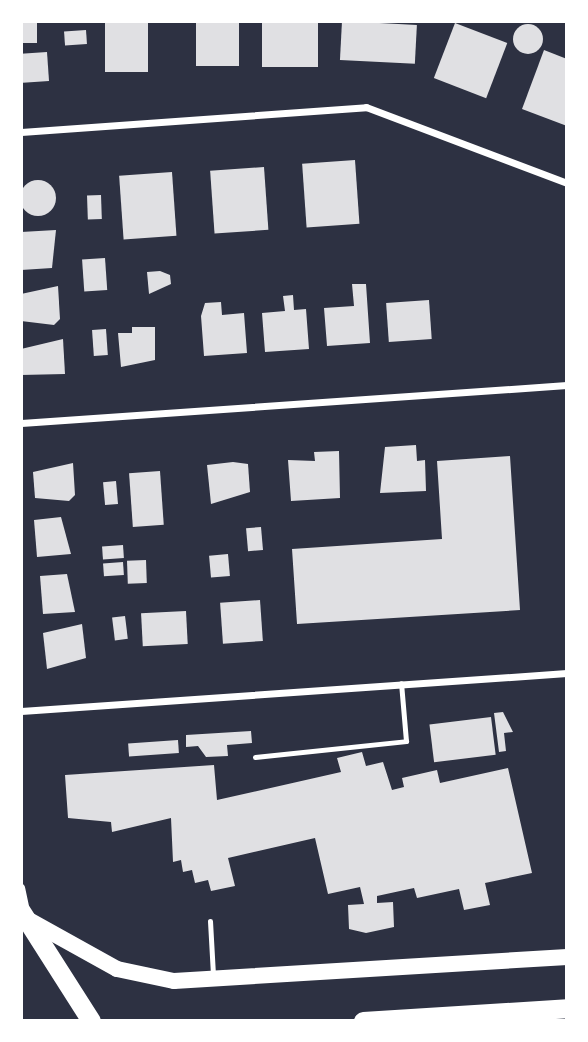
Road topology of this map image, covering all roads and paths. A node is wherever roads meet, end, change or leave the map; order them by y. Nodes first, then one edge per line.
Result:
1 (21, 132) edge
2 (567, 183) edge
3 (567, 385) edge
4 (21, 423) edge
5 (567, 673) edge
6 (401, 683) junction
7 (21, 711) edge
8 (255, 757) dead end
9 (21, 887) edge
10 (24, 915) edge
11 (210, 921) dead end
12 (567, 957) edge
13 (213, 982) junction
14 (567, 1008) edge
15 (91, 1021) edge
16 (363, 1021) edge

1 - 2 street
3 - 4 street
5 - 6 street
6 - 7 street
6 - 8 lane
9 - 10 street
10 - 13 main road
10 - 15 highway
11 - 13 lane
12 - 13 main road
14 - 16 highway

